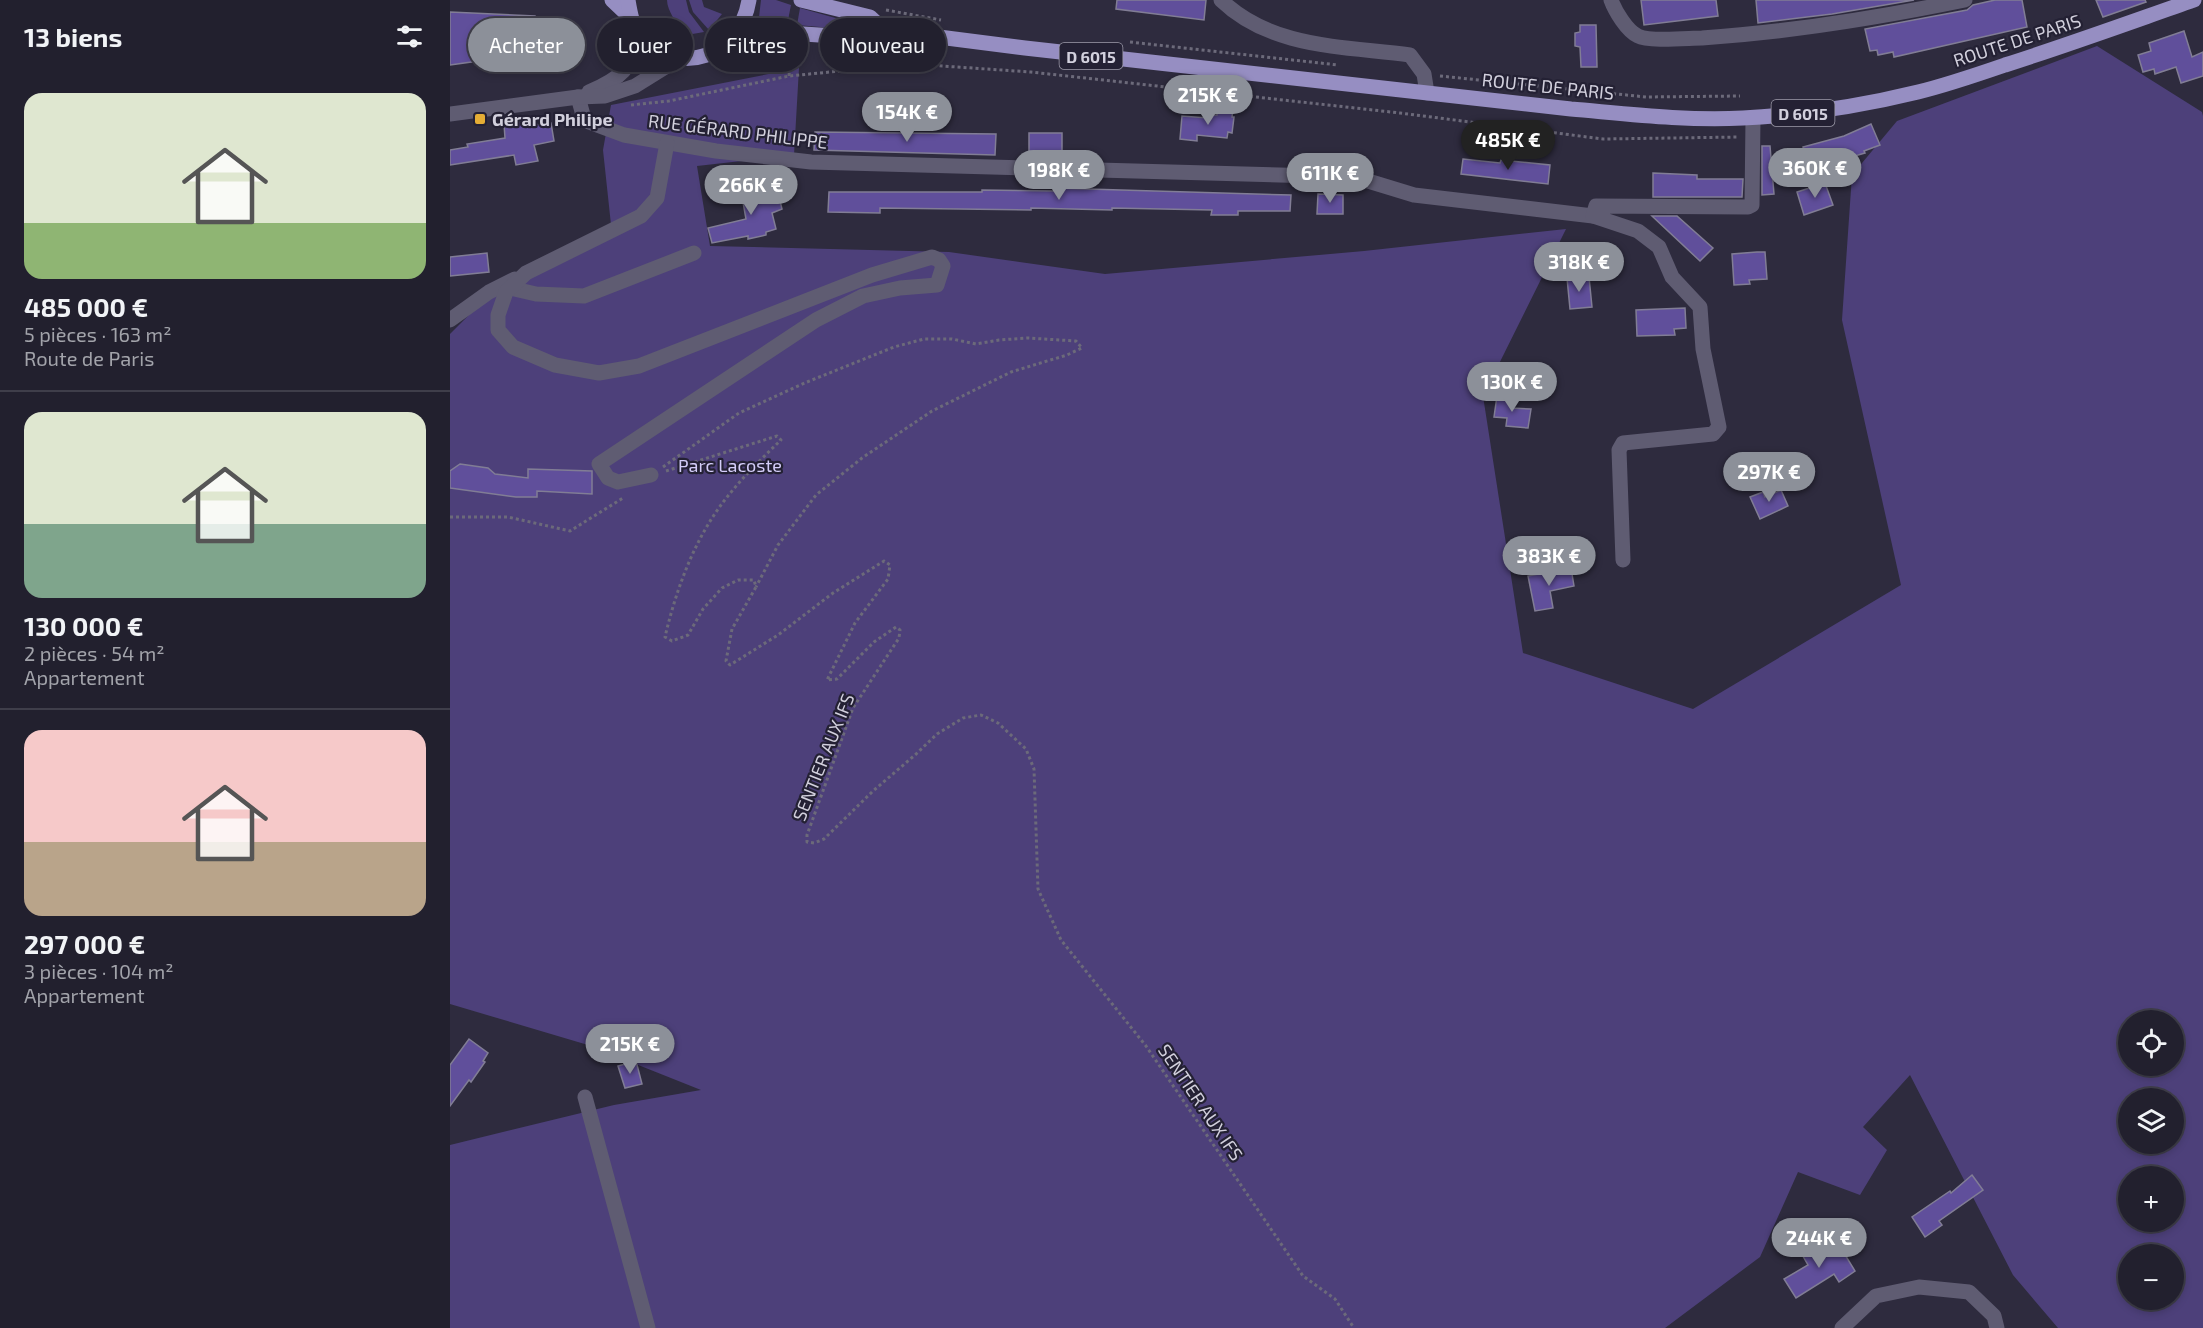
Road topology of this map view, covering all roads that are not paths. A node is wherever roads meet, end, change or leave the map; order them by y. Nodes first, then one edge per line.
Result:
1 (612, 0) edge
2 (628, 0) edge
3 (749, 0) edge
4 (801, 0) edge
5 (1221, 0) edge
6 (1611, 0) edge
7 (1965, 0) edge
8 (2194, 0) edge
9 (632, 18) joint
10 (746, 18) edge
11 (871, 18) edge
12 (946, 38) edge
13 (623, 72) edge
14 (657, 72) edge
15 (1427, 93) junction
16 (578, 97) junction
17 (450, 114) edge
18 (1753, 118) junction
19 (668, 143) junction
20 (1593, 216) junction
21 (694, 253) dead end
22 (526, 273) junction
23 (510, 288) junction
24 (450, 320) edge
25 (651, 475) road end
26 (1623, 560) dead end
27 (585, 1097) dead end
28 (648, 1328) edge
29 (1842, 1328) edge
30 (1997, 1328) edge

1 - 9 main road
2 - 9 main road
3 - 10 main road
4 - 11 main road, ROUTE DE PARIS / D 6015
5 - 15 street
6 - 7 street
8 - 18 main road, ROUTE DE PARIS / D 6015
12 - 15 main road, ROUTE DE PARIS / D 6015
13 - 16 street
14 - 16 street
15 - 18 main road, ROUTE DE PARIS / D 6015
16 - 17 street
16 - 19 street, RUE GÉRARD PHILIPPE
18 - 20 street
19 - 20 street, RUE GÉRARD PHILIPPE
19 - 22 street
20 - 26 street, RUE GÉRARD PHILIPPE
21 - 23 street
22 - 23 street
22 - 24 street
23 - 25 street
27 - 28 street
29 - 30 street

